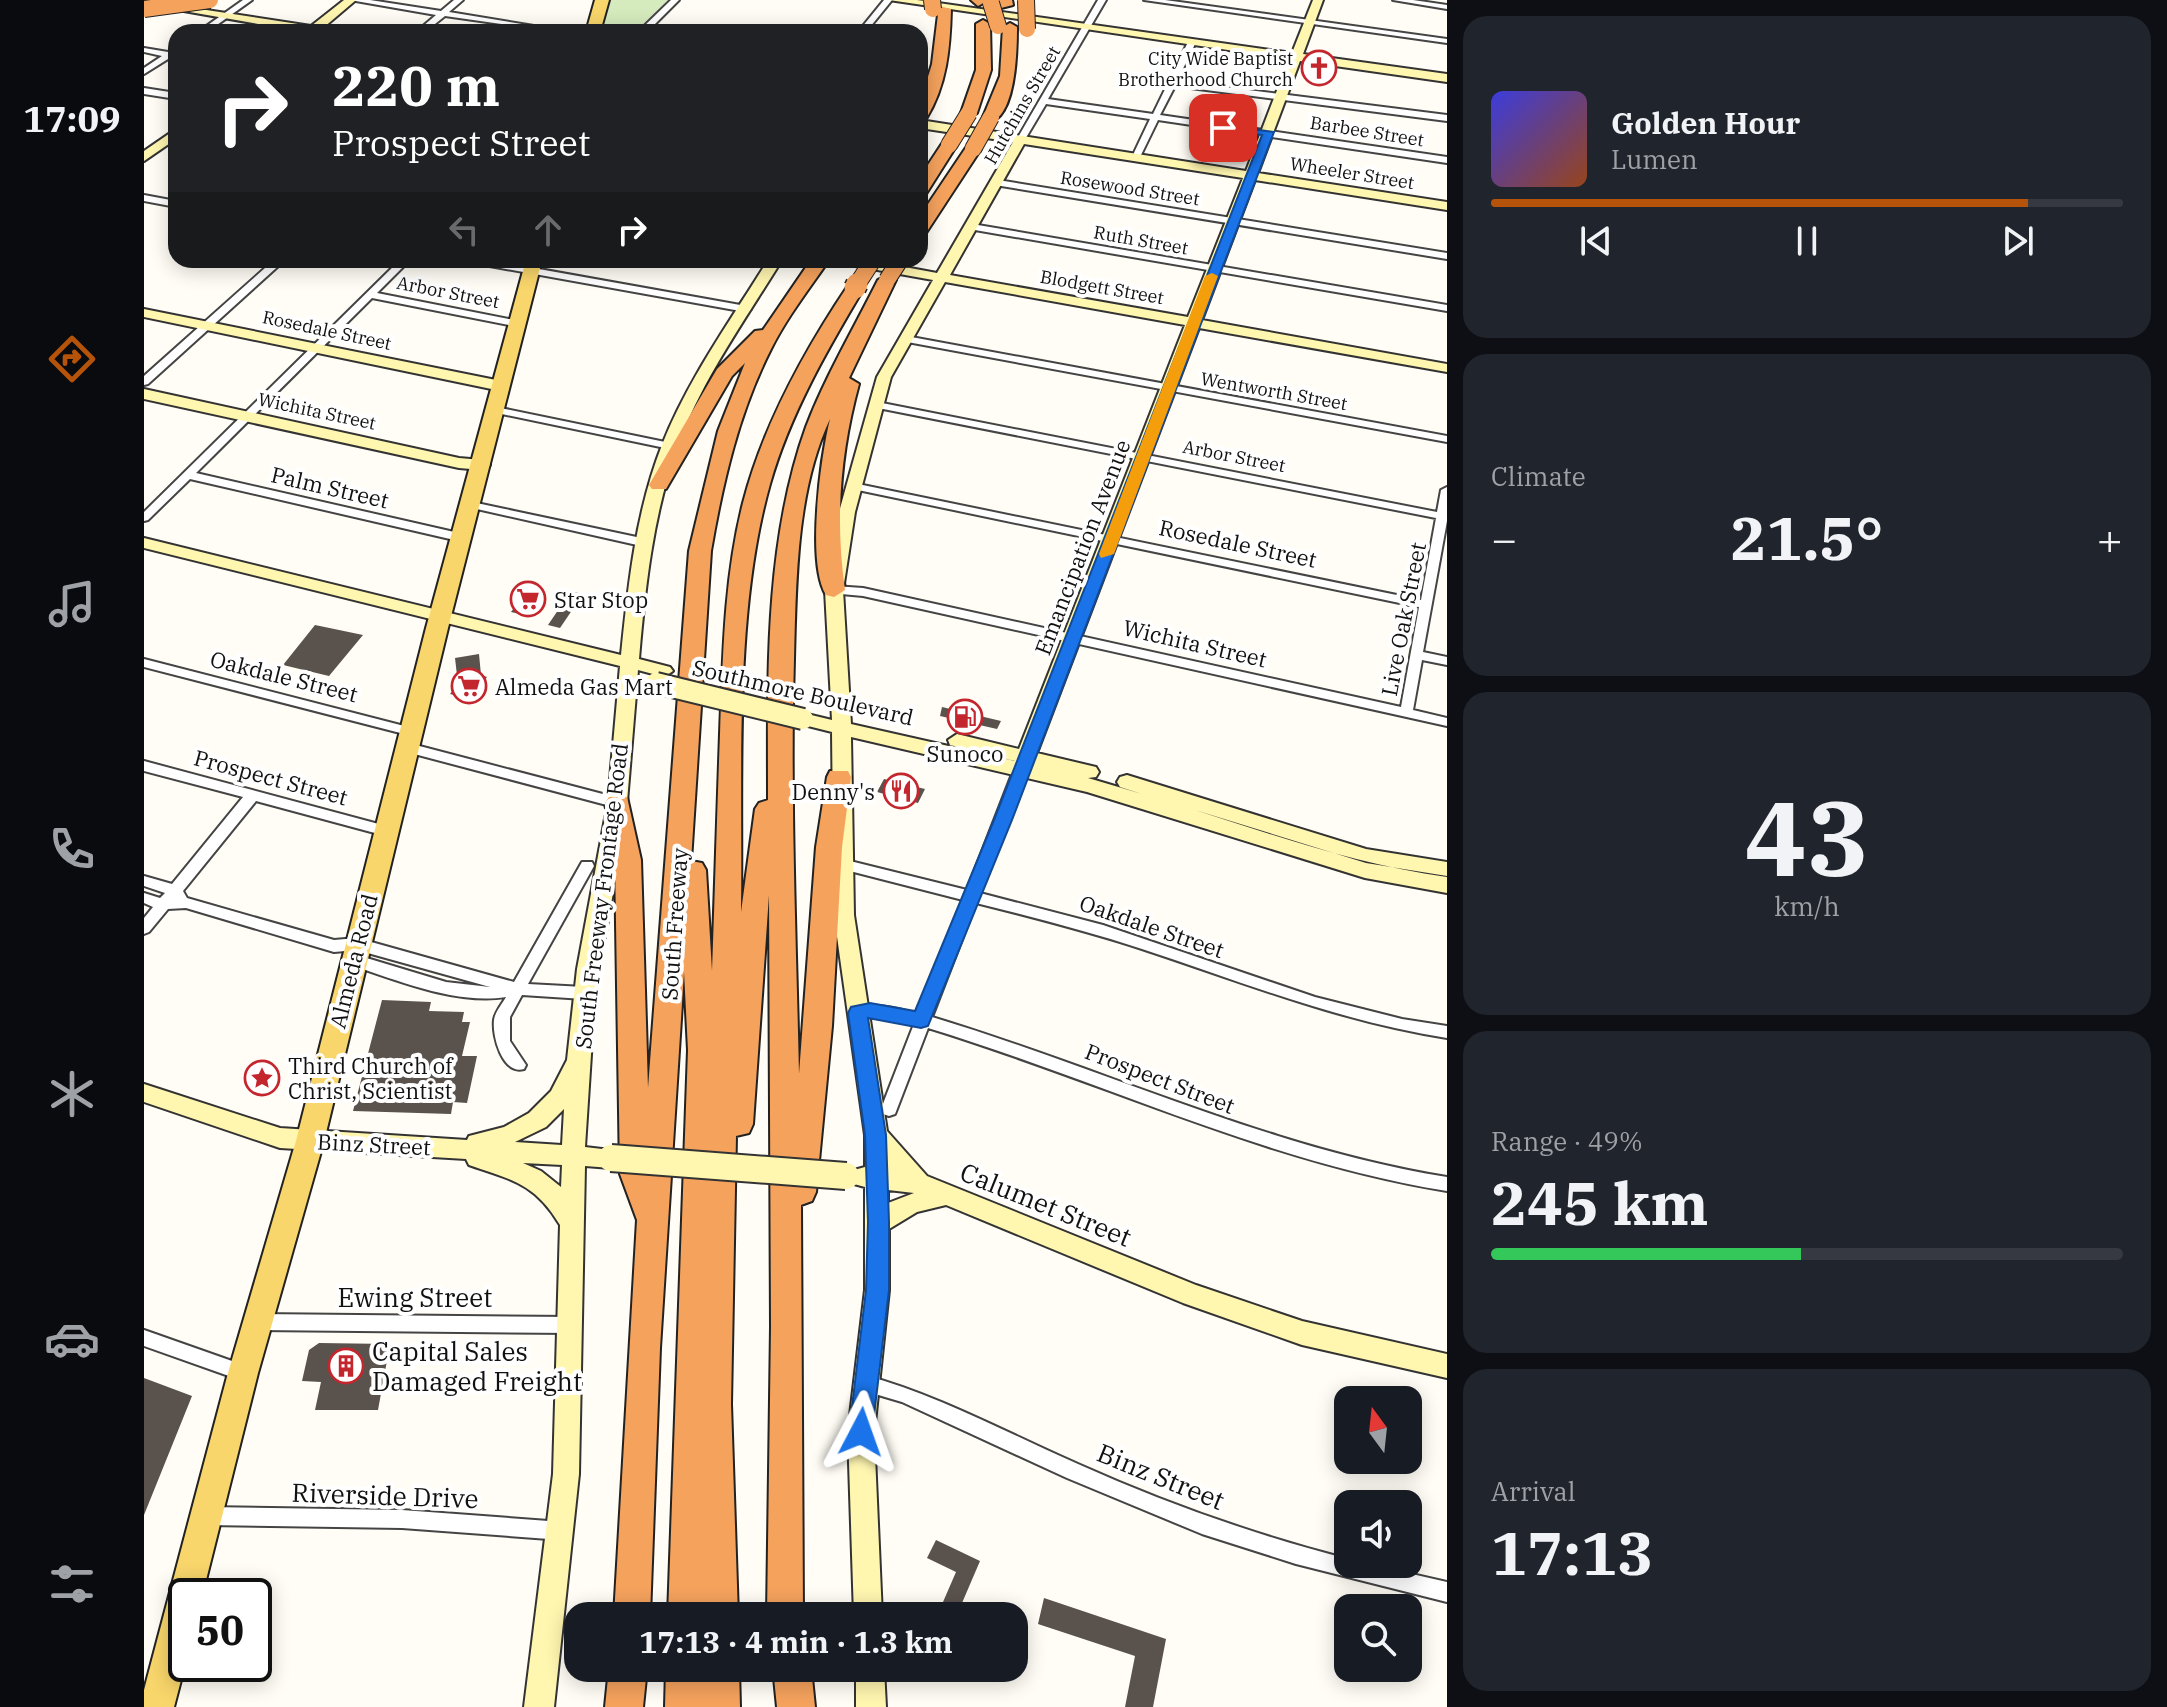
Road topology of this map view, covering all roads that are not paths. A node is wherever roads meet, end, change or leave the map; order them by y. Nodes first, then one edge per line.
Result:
1 (180, 0) edge
2 (210, 0) edge
3 (248, 0) edge
4 (353, 0) edge
5 (459, 0) edge
6 (602, 0) edge
7 (675, 0) edge
8 (888, 0) edge
9 (894, 0) edge
10 (932, 0) edge
11 (1026, 0) edge
12 (1102, 0) edge
13 (1148, 0) edge
14 (1318, 0) edge
15 (1397, 0) edge
16 (991, 2) edge
17 (144, 4) edge
18 (1447, 7) edge
19 (443, 13) junction
20 (944, 13) edge
21 (225, 16) junction
22 (1310, 22) junction
23 (214, 24) edge
24 (271, 24) edge
25 (320, 24) edge
26 (430, 24) edge
27 (516, 24) edge
28 (595, 24) edge
29 (650, 24) edge
30 (868, 24) edge
31 (997, 26) junction
32 (1086, 27) junction
33 (1447, 41) edge
34 (1192, 42) junction
35 (144, 50) edge
36 (168, 52) edge
37 (168, 57) edge
38 (1297, 57) junction
39 (144, 72) edge
40 (1447, 78) edge
41 (1172, 83) junction
42 (144, 91) edge
43 (1283, 94) junction
44 (168, 95) edge
45 (928, 101) edge
46 (1044, 101) junction
47 (994, 112) junction
48 (928, 117) edge
49 (1155, 117) junction
50 (1447, 118) edge
51 (1268, 132) junction
52 (144, 137) edge
53 (168, 139) edge
54 (1021, 139) junction
55 (168, 142) edge
56 (144, 157) edge
57 (1136, 157) junction
58 (1447, 160) edge
59 (1251, 175) junction
60 (928, 178) edge
61 (998, 183) junction
62 (144, 198) edge
63 (168, 202) edge
64 (1447, 206) edge
65 (928, 217) edge
66 (1233, 221) junction
67 (972, 227) junction
68 (1447, 256) edge
69 (271, 268) edge
70 (397, 268) edge
71 (532, 268) edge
72 (548, 268) edge
73 (770, 268) edge
74 (815, 268) edge
75 (874, 268) edge
76 (891, 268) edge
77 (894, 268) edge
78 (1215, 269) junction
79 (944, 277) junction
80 (877, 291) junction
81 (370, 295) junction
82 (1447, 308) edge
83 (746, 309) junction
84 (144, 313) edge
85 (777, 322) junction
86 (1194, 322) junction
87 (519, 324) junction
88 (206, 326) junction
89 (906, 339) junction
90 (316, 348) junction
91 (1447, 368) edge
92 (144, 382) edge
93 (501, 386) junction
94 (1170, 388) junction
95 (144, 394) edge
96 (877, 405) junction
97 (496, 410) junction
98 (249, 416) junction
99 (1447, 439) edge
100 (670, 446) junction
101 (1142, 456) junction
102 (482, 465) junction
103 (188, 475) junction
104 (659, 485) junction
105 (853, 486) junction
106 (1446, 497) edge
107 (472, 505) junction
108 (1442, 516) junction
109 (144, 518) edge
110 (463, 538) junction
111 (1112, 539) junction
112 (144, 543) edge
113 (646, 543) junction
114 (144, 557) edge
115 (1432, 575) junction
116 (1447, 578) edge
117 (834, 590) junction
118 (337, 597) junction
119 (1426, 605) junction
120 (439, 622) junction
121 (634, 624) junction
122 (1073, 638) junction
123 (583, 650) junction
124 (1416, 655) junction
125 (1447, 661) edge
126 (144, 663) edge
127 (627, 668) junction
128 (689, 703) junction
129 (1406, 713) junction
130 (797, 717) junction
131 (840, 721) junction
132 (1447, 722) edge
133 (888, 736) junction
134 (410, 740) junction
135 (1024, 762) junction
136 (144, 766) edge
137 (840, 767) junction
138 (252, 796) junction
139 (618, 803) junction
140 (386, 831) junction
141 (1291, 841) junction
142 (842, 864) junction
143 (587, 866) dead end
144 (1447, 869) edge
145 (144, 881) edge
146 (1447, 885) edge
147 (174, 890) junction
148 (972, 895) junction
149 (144, 898) edge
150 (186, 903) junction
151 (162, 904) junction
152 (144, 928) edge
153 (348, 950) junction
154 (517, 989) junction
155 (584, 993) junction
156 (858, 1013) junction
157 (921, 1021) junction
158 (1447, 1032) edge
159 (581, 1044) junction
160 (518, 1065) dead end
161 (144, 1093) edge
162 (889, 1109) dead end
163 (876, 1135) junction
164 (310, 1141) junction
165 (448, 1148) junction
166 (574, 1155) junction
167 (611, 1158) joint
168 (875, 1178) junction
169 (919, 1183) junction
170 (1447, 1184) edge
171 (944, 1195) junction
172 (652, 1221) junction
173 (879, 1222) junction
174 (573, 1226) junction
175 (257, 1322) junction
176 (572, 1325) junction
177 (787, 1327) junction
178 (144, 1338) edge
179 (1447, 1366) edge
180 (243, 1373) junction
181 (864, 1383) junction
182 (714, 1404) junction
183 (205, 1516) junction
184 (562, 1531) junction
185 (1447, 1592) edge
186 (633, 1602) edge
187 (686, 1602) edge
188 (720, 1602) edge
189 (786, 1602) edge
190 (867, 1602) edge
191 (627, 1682) edge
192 (685, 1682) edge
193 (720, 1682) edge
194 (788, 1682) edge
195 (792, 1682) edge
196 (870, 1682) edge
197 (157, 1707) edge
198 (539, 1707) edge
199 (624, 1707) edge
200 (684, 1707) edge
201 (721, 1707) edge
202 (787, 1707) edge
203 (796, 1707) edge
204 (871, 1707) edge

1 - 17 highway, bridge
2 - 17 highway, bridge
3 - 21 street
4 - 19 street
4 - 25 main road
5 - 19 street
6 - 28 main road
7 - 29 street
8 - 30 street
9 - 32 main road
10 - 20 highway, bridge
11 - 47 highway, bridge
12 - 32 street, Hutchins Street
13 - 22 street
14 - 22 main road, Emancipation Avenue
15 - 18 street
16 - 31 highway
16 - 31 highway
17 - 21 main road
19 - 26 street
19 - 27 street
20 - 45 highway
21 - 23 street
21 - 24 main road
22 - 33 street
22 - 38 main road, Emancipation Avenue
31 - 47 highway
31 - 60 highway, bridge
32 - 34 main road
32 - 46 street, Hutchins Street
34 - 38 main road
34 - 41 street
35 - 36 street
37 - 39 street
38 - 40 main road
38 - 43 main road, Emancipation Avenue
41 - 43 street
41 - 49 street
42 - 44 street
43 - 50 street
43 - 51 main road, Emancipation Avenue
46 - 49 street, Barbee Street
46 - 54 street, Hutchins Street
47 - 65 highway, bridge
48 - 54 main road, Wheeler Street
49 - 51 street, Barbee Street
49 - 57 street
51 - 58 street, Barbee Street
51 - 59 main road, Emancipation Avenue
52 - 53 main road
54 - 57 main road, Wheeler Street
54 - 61 main road, Hutchins Street
55 - 56 main road
57 - 59 main road, Wheeler Street
59 - 64 main road, Wheeler Street
59 - 66 main road, Emancipation Avenue
61 - 66 street, Rosewood Street
61 - 67 main road, Hutchins Street
62 - 63 street
66 - 68 street, Rosewood Street
66 - 78 main road, Emancipation Avenue
67 - 78 street, Ruth Street
67 - 79 main road
69 - 88 street
70 - 81 street
71 - 87 main road, Almeda Road
72 - 83 street
73 - 83 main road, South Freeway Frontage Road
74 - 85 highway, South Freeway
75 - 80 highway, bridge
76 - 79 main road, Blodgett Street
77 - 80 highway, bridge
78 - 82 street, Ruth Street
78 - 86 main road, Emancipation Avenue
79 - 86 main road, Blodgett Street
79 - 89 main road
80 - 117 highway
80 - 130 highway
80 - 182 highway
81 - 87 street, Arbor Street
81 - 90 street
83 - 100 main road, South Freeway Frontage Road
84 - 88 main road, Rosedale Street
85 - 104 highway
85 - 128 highway, South Freeway
86 - 91 main road, Blodgett Street
86 - 94 main road, Emancipation Avenue
87 - 93 main road, Almeda Road
88 - 90 main road, Rosedale Street
88 - 92 street
89 - 94 street, Wentworth Street
89 - 96 main road
90 - 93 main road, Rosedale Street
90 - 98 street
93 - 97 main road, Almeda Road
94 - 99 street, Wentworth Street
94 - 101 main road, Emancipation Avenue
95 - 98 main road, Wichita Street
96 - 101 street, Arbor Street
96 - 105 main road
97 - 100 street
97 - 102 main road, Almeda Road
98 - 102 main road, Wichita Street
98 - 103 street
100 - 104 main road, South Freeway Frontage Road
101 - 108 street, Arbor Street
101 - 111 main road, Emancipation Avenue
102 - 107 main road, Almeda Road
103 - 109 street
103 - 110 street, Palm Street
104 - 113 main road, South Freeway Frontage Road
105 - 111 street, Rosedale Street
105 - 117 main road
106 - 108 street, Live Oak Street
107 - 110 main road, Almeda Road
107 - 113 street
108 - 115 street, Live Oak Street
110 - 120 main road, Almeda Road
111 - 119 street, Rosedale Street
111 - 122 main road, Emancipation Avenue
112 - 118 main road, Southmore Boulevard
113 - 121 main road, South Freeway Frontage Road
114 - 118 main road, Southmore Boulevard
115 - 116 street
115 - 119 street, Live Oak Street
117 - 122 street, Wichita Street
117 - 131 main road
118 - 120 main road, Southmore Boulevard
119 - 124 street, Live Oak Street
120 - 123 main road, Southmore Boulevard
120 - 127 main road, Southmore Boulevard
120 - 134 main road, Almeda Road
121 - 123 main road
121 - 127 main road, South Freeway Frontage Road
122 - 129 street, Wichita Street
122 - 135 main road, Emancipation Avenue
123 - 127 main road, Southmore Boulevard
124 - 125 street
124 - 129 street, Live Oak Street
126 - 134 street, Oakdale Street
127 - 130 main road, Southmore Boulevard, bridge
127 - 139 main road, South Freeway Frontage Road
128 - 172 highway, South Freeway
128 - 187 highway
129 - 132 street, Live Oak Street
130 - 131 main road, Southmore Boulevard
130 - 177 highway
130 - 182 highway
131 - 133 main road, Southmore Boulevard
131 - 135 main road, Southmore Boulevard
131 - 137 main road
133 - 135 main road, Southmore Boulevard
133 - 137 main road
134 - 139 street, Oakdale Street
134 - 140 main road, Almeda Road
135 - 141 main road, Southmore Boulevard
135 - 148 street, Emancipation Avenue
136 - 138 street, Prospect Street
137 - 142 main road
137 - 177 highway
138 - 140 street, Prospect Street
138 - 147 street
139 - 155 main road, South Freeway Frontage Road
139 - 172 highway
140 - 153 main road, Almeda Road
141 - 144 main road, Southmore Boulevard
141 - 146 main road, Southmore Boulevard
142 - 148 street, Oakdale Street
142 - 156 main road
143 - 154 street
145 - 147 street
147 - 150 street
147 - 151 street
148 - 157 street, Emancipation Avenue
148 - 158 street, Oakdale Street
149 - 151 street
150 - 151 street
150 - 153 street
151 - 152 street
153 - 154 street
153 - 164 main road, Almeda Road
154 - 155 street
154 - 160 street
155 - 159 main road, South Freeway Frontage Road
156 - 157 street, Prospect Street
156 - 163 main road
157 - 162 street, Emancipation Avenue
157 - 170 street, Prospect Street
159 - 165 main road
159 - 166 main road, South Freeway Frontage Road
161 - 164 main road, Binz Street
163 - 168 main road
163 - 169 main road
164 - 165 main road, Binz Street
164 - 175 main road, Almeda Road
165 - 166 main road, Binz Street
165 - 174 main road
166 - 167 main road, Binz Street
166 - 174 main road, South Freeway Frontage Road
167 - 168 main road, Calumet Street, bridge
168 - 169 main road, Calumet Street
168 - 173 main road
169 - 171 main road, Calumet Street
171 - 173 main road
171 - 179 main road, Calumet Street
172 - 186 highway, South Freeway
173 - 181 main road
174 - 176 main road, South Freeway Frontage Road
175 - 176 street, Ewing Street
175 - 180 main road, Almeda Road
176 - 184 main road, South Freeway Frontage Road
177 - 189 highway
178 - 180 street
180 - 183 main road, Almeda Road
181 - 185 street, Binz Street
181 - 190 main road
182 - 188 highway
183 - 184 street, Riverside Drive
183 - 197 main road, Almeda Road
184 - 198 main road, South Freeway Frontage Road
191 - 199 highway
192 - 200 highway
193 - 201 highway
194 - 202 highway
195 - 203 highway
196 - 204 main road

